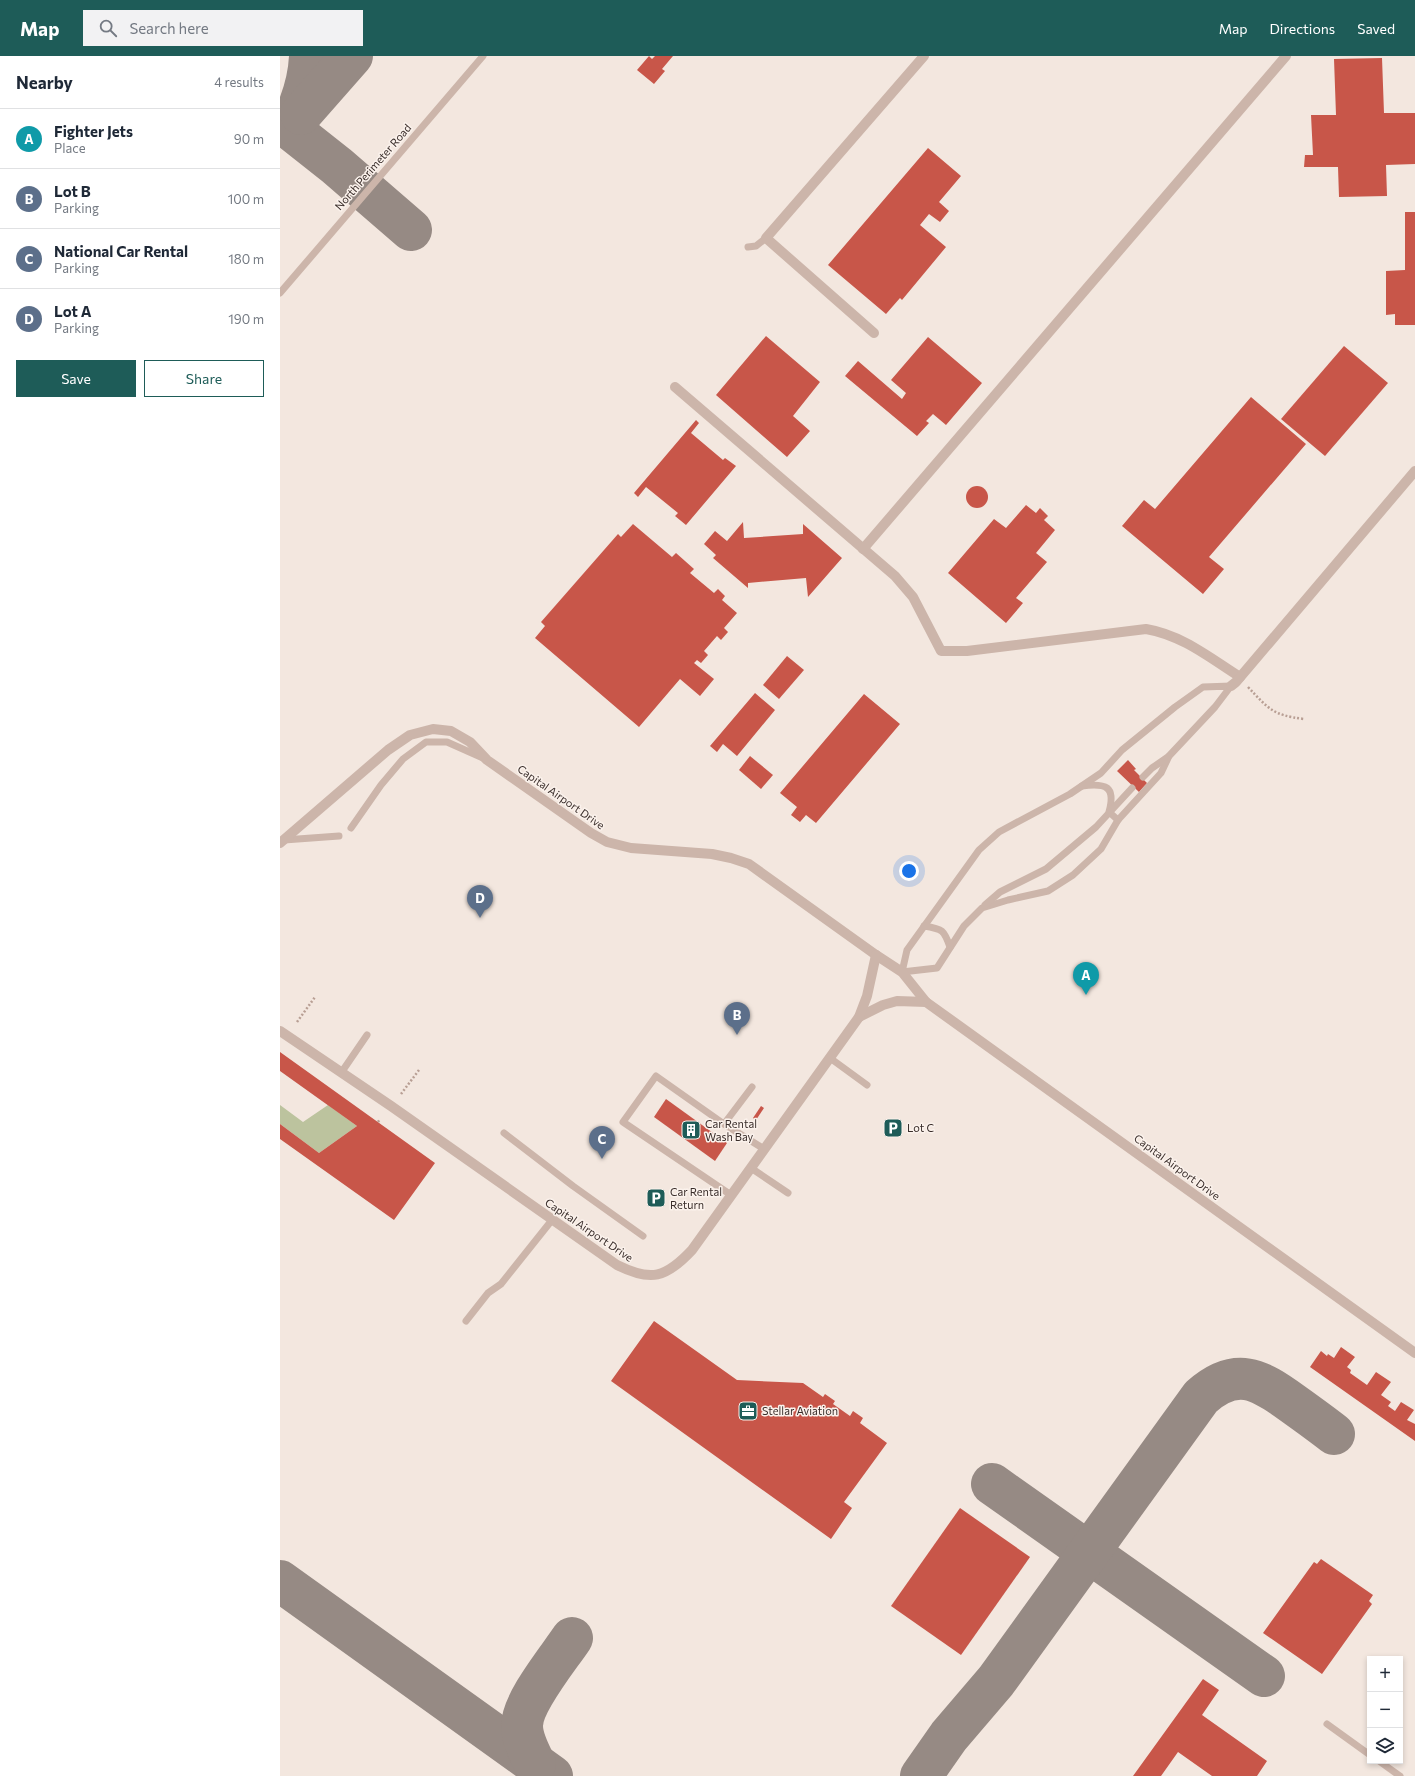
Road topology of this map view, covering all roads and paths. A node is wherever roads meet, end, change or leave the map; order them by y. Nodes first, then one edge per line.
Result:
1 (483, 56) edge
2 (924, 56) edge
3 (1286, 56) edge
4 (766, 238) junction
5 (748, 248) dead end
6 (280, 293) edge
7 (874, 333) dead end
8 (675, 387) dead end
9 (1415, 471) edge
10 (863, 549) junction
11 (1243, 681) junction
12 (1231, 686) junction
13 (1304, 719) dead end
14 (1169, 756) junction
15 (487, 760) junction
16 (1143, 777) dead end
17 (1080, 787) junction
18 (1132, 788) dead end
19 (1109, 812) junction
20 (1118, 820) junction
21 (351, 828) dead end
22 (339, 836) dead end
23 (282, 841) edge
24 (982, 908) junction
25 (924, 926) junction
26 (950, 947) junction
27 (876, 956) junction
28 (902, 972) junction
29 (314, 997) dead end
30 (926, 1002) junction
31 (859, 1017) junction
32 (296, 1022) dead end
33 (280, 1031) edge
34 (366, 1035) dead end
35 (830, 1058) junction
36 (419, 1070) dead end
37 (341, 1073) junction
38 (867, 1084) dead end
39 (752, 1087) dead end
40 (401, 1094) dead end
41 (380, 1118) dead end
42 (378, 1122) dead end
43 (724, 1124) junction
44 (504, 1133) dead end
45 (764, 1149) junction
46 (750, 1168) junction
47 (788, 1193) dead end
48 (731, 1195) junction
49 (552, 1220) junction
50 (643, 1236) dead end
51 (466, 1321) dead end
52 (1415, 1353) edge
53 (1327, 1724) dead end
54 (1367, 1752) edge
55 (1383, 1764) edge
56 (1400, 1776) edge

1 - 6 lane, North Perimeter Road
2 - 4 street
3 - 10 street
4 - 5 lane
4 - 7 street
8 - 10 street
9 - 11 street
10 - 11 street
11 - 12 street
11 - 13 path
12 - 14 lane
12 - 17 lane
14 - 16 lane
14 - 20 lane
15 - 21 lane
15 - 23 street, Capital Airport Drive
15 - 27 street, Capital Airport Drive
17 - 19 lane
17 - 25 lane
18 - 19 lane
19 - 20 lane
19 - 24 lane
20 - 24 lane
22 - 23 lane
24 - 26 lane
25 - 26 lane
25 - 28 lane
26 - 28 lane
27 - 28 street, Capital Airport Drive
27 - 31 street, Capital Airport Drive
28 - 30 street, Capital Airport Drive
29 - 32 path
30 - 31 street, Capital Airport Drive
30 - 52 street, Capital Airport Drive
31 - 35 street, Capital Airport Drive
33 - 37 street, Capital Airport Drive
34 - 37 lane
35 - 38 lane
35 - 45 street, Capital Airport Drive
36 - 40 path
37 - 49 street, Capital Airport Drive
39 - 43 lane
41 - 42 path
43 - 45 lane
43 - 48 lane
44 - 50 lane
45 - 46 street, Capital Airport Drive
46 - 47 lane
46 - 48 street, Capital Airport Drive
48 - 49 street, Capital Airport Drive
49 - 51 lane
53 - 54 lane
55 - 56 lane

